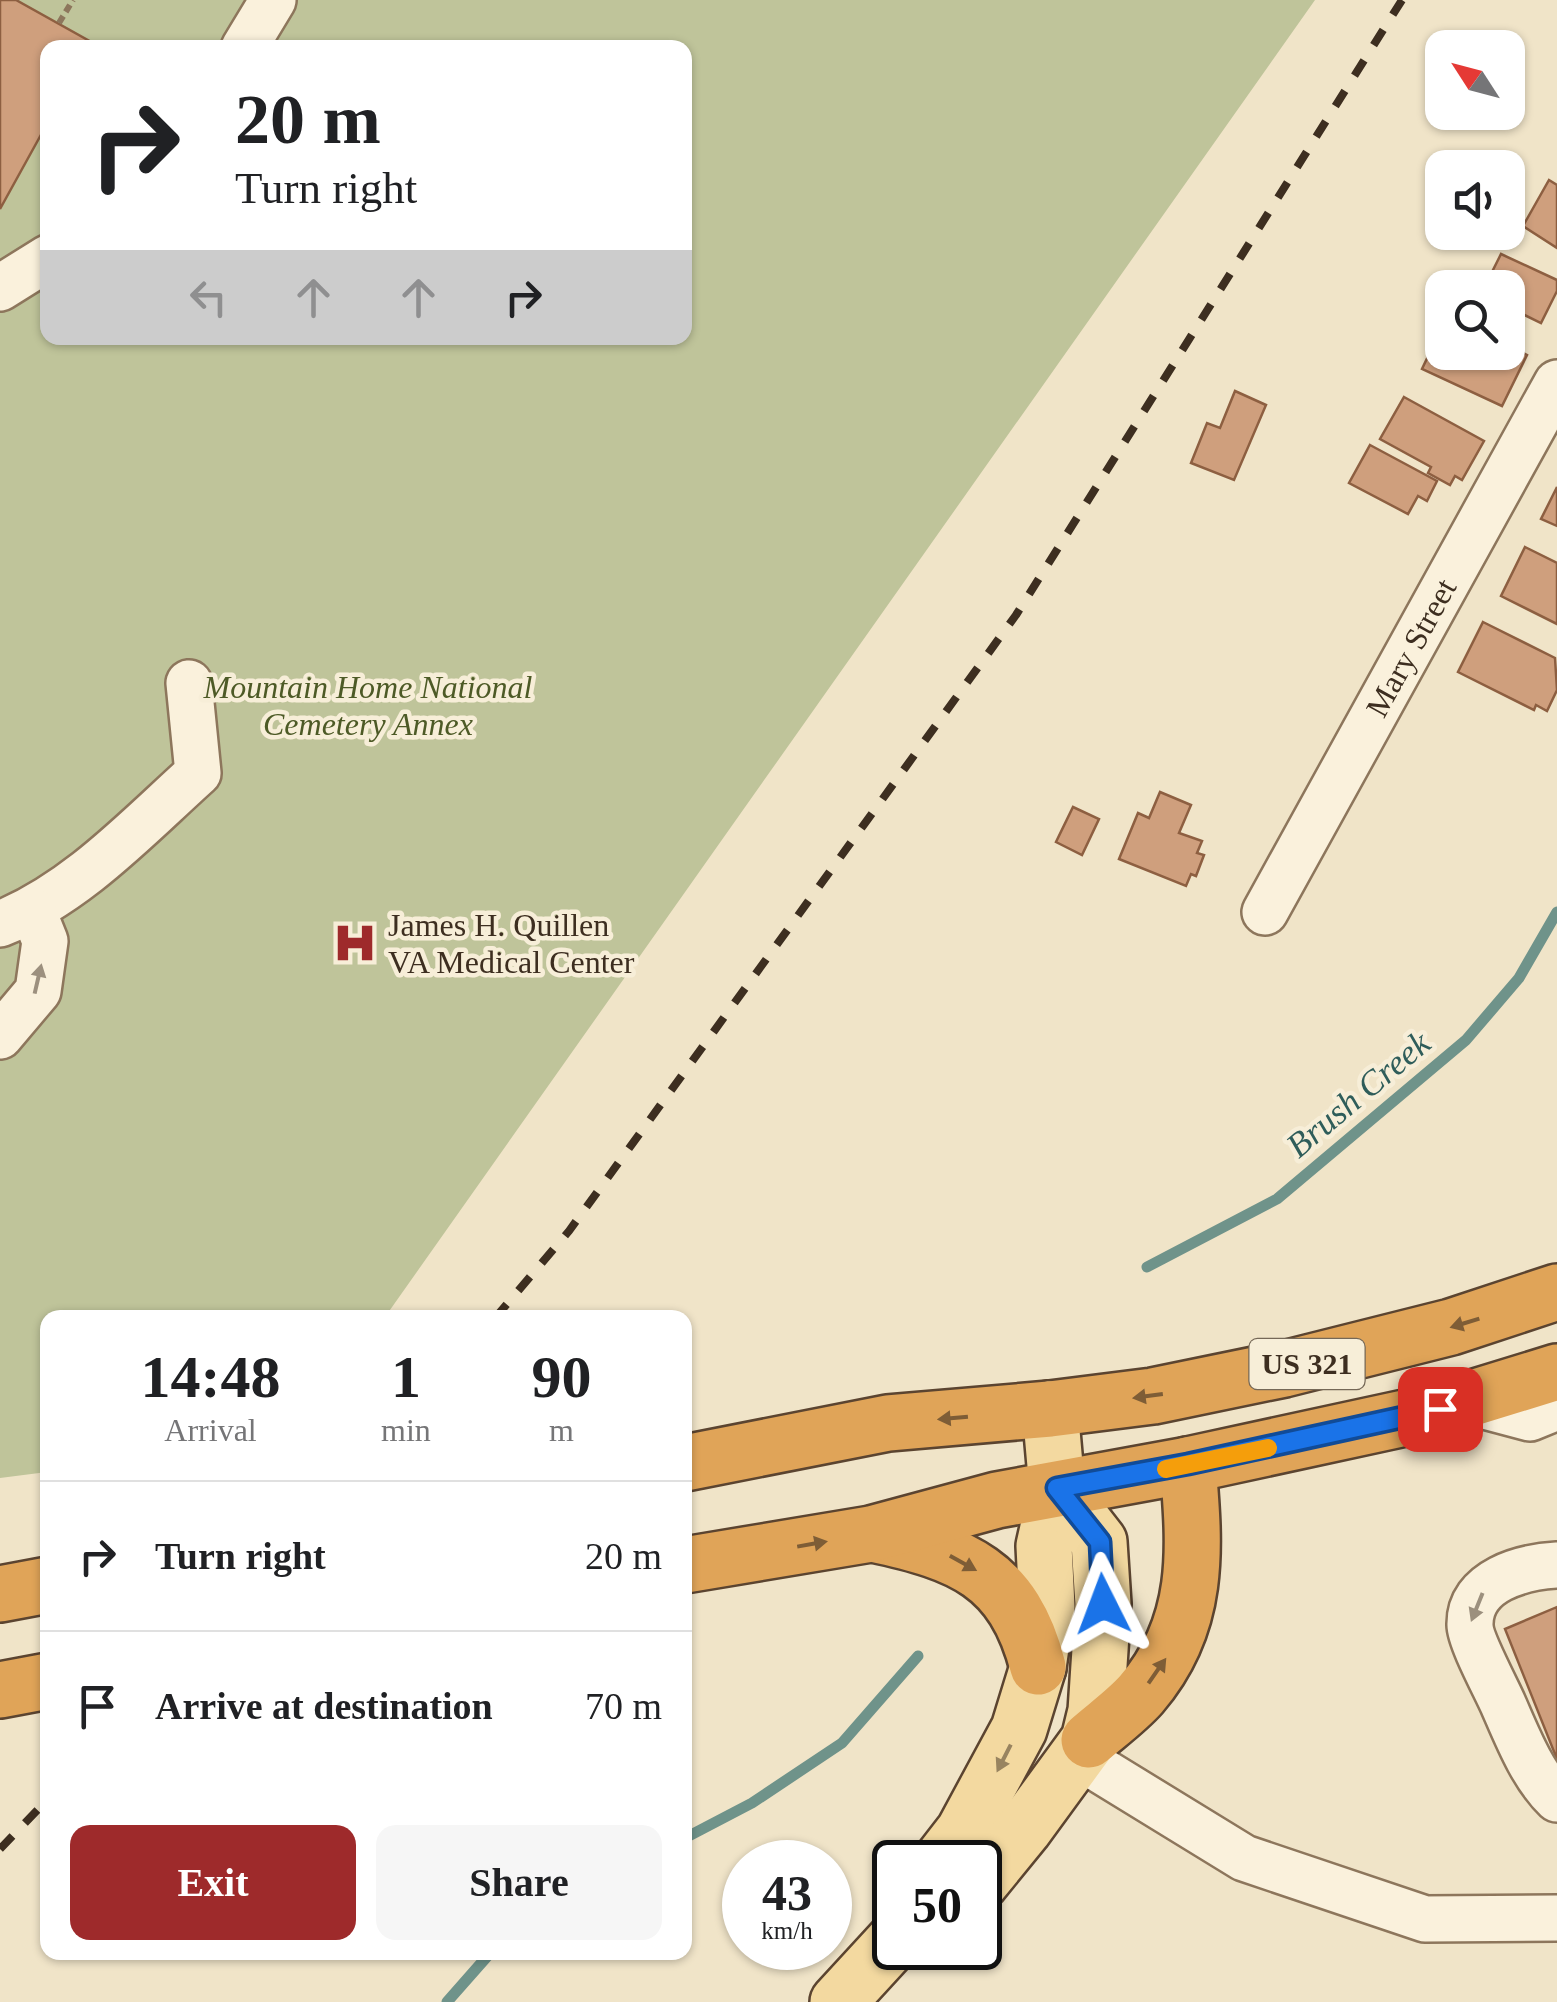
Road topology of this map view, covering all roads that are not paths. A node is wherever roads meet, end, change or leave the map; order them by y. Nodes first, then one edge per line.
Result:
1 (274, 0) edge
2 (249, 40) edge
3 (40, 263) edge
4 (0, 288) edge
5 (1557, 383) edge
6 (190, 683) dead end
7 (1265, 912) dead end
8 (17, 918) edge
9 (0, 1036) edge
10 (1557, 1292) edge
11 (1557, 1372) edge
12 (1466, 1402) junction
13 (1557, 1407) edge
14 (1050, 1409) junction
15 (692, 1462) edge
16 (1188, 1464) junction
17 (1057, 1488) junction
18 (870, 1534) junction
19 (692, 1564) edge
20 (1557, 1566) edge
21 (1038, 1668) junction
22 (40, 1682) edge
23 (0, 1690) edge
24 (1082, 1748) junction
25 (1557, 1799) edge
26 (957, 1840) edge
27 (1002, 1856) edge
28 (1557, 1918) edge
29 (872, 1965) edge
30 (838, 2002) edge

1 - 2 street
3 - 4 street
5 - 7 street, Mary Street
6 - 8 street
9 -> 8 street
10 -> 14 highway, US 321
11 - 12 highway, US 321
12 - 13 street
12 - 16 highway, US 321
14 -> 15 highway, US 321
14 - 17 main road
16 - 17 highway, US 321
24 -> 16 highway
17 - 18 highway, US 321
17 - 21 main road
17 - 24 main road
19 -> 18 highway, US 321
18 -> 21 highway
20 -> 25 street
21 -> 26 main road
22 - 23 highway
24 - 27 main road
24 - 28 street
29 - 30 main road

